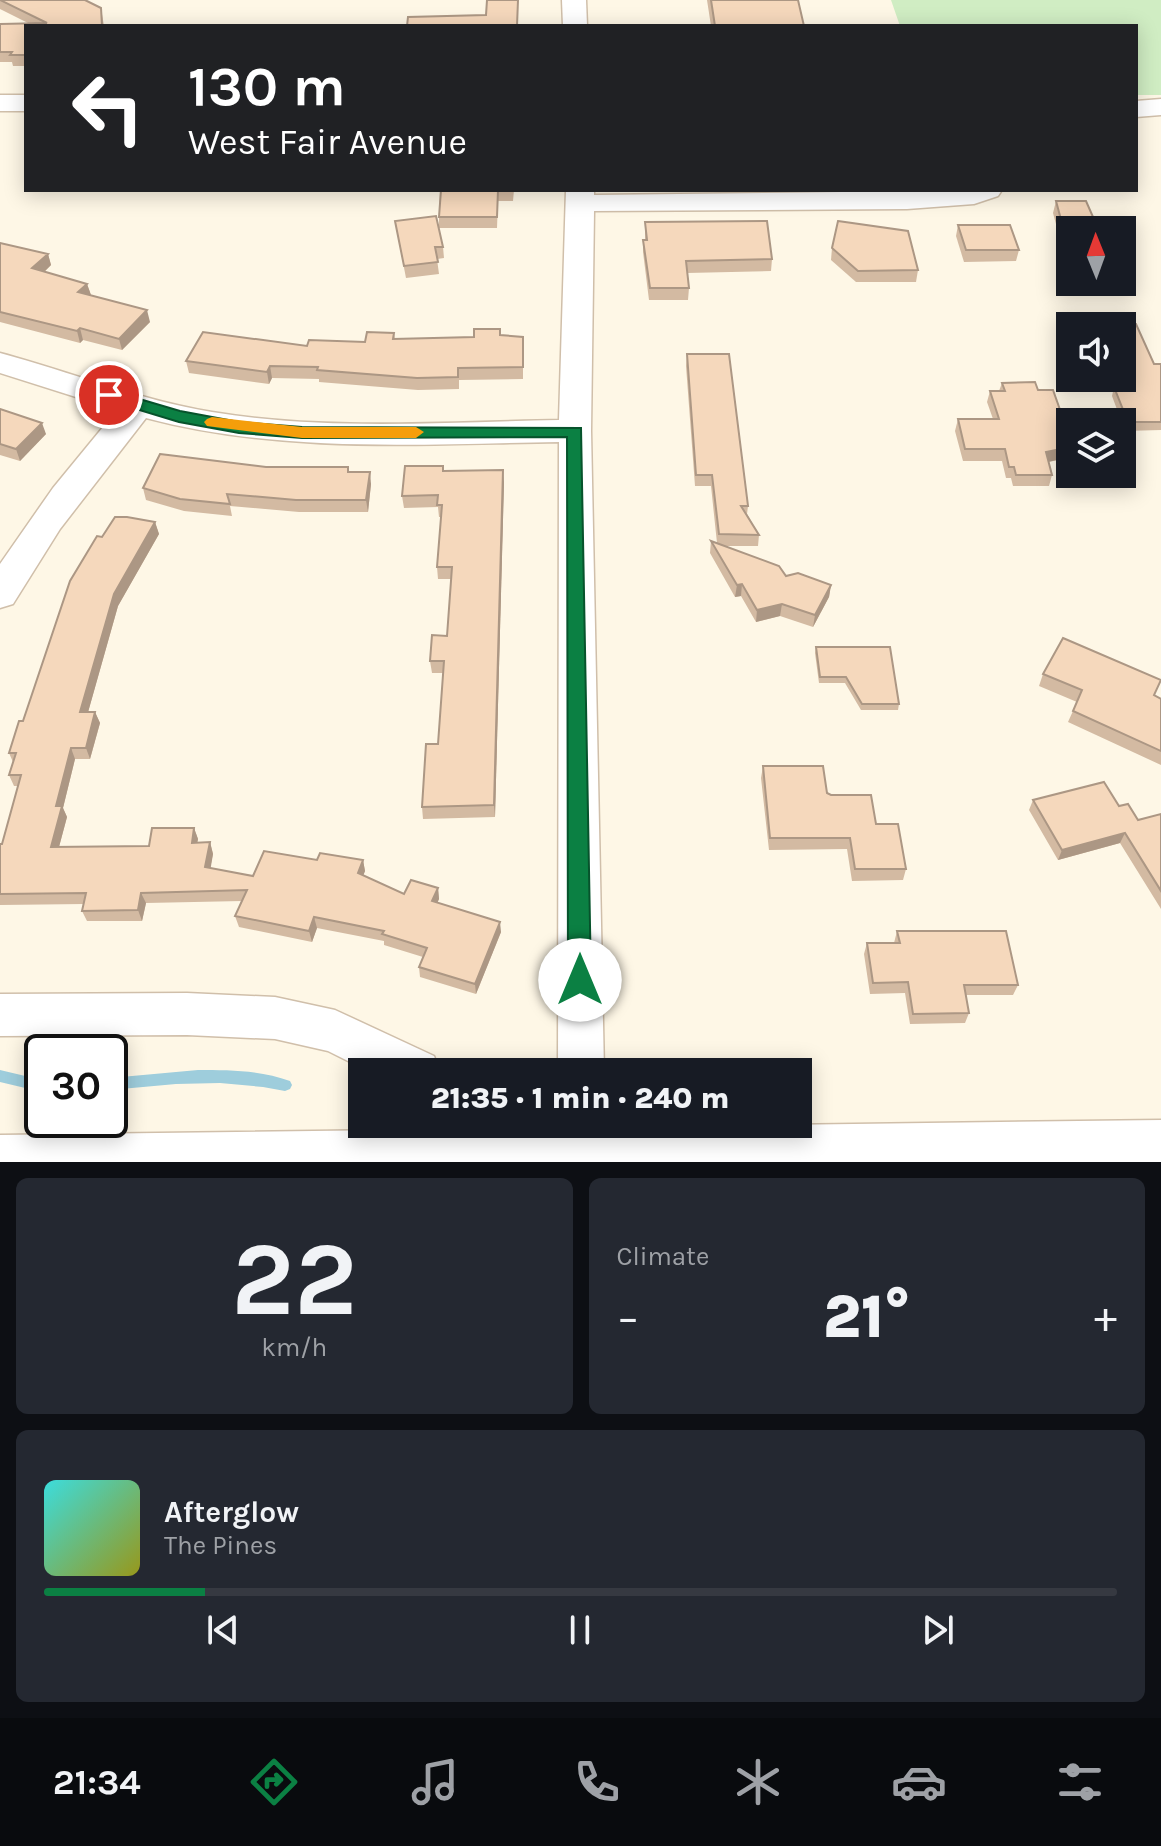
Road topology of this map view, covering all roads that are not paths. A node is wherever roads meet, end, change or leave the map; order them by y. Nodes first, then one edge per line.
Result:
1 (574, 0) edge
2 (575, 24) edge
3 (0, 103) edge
4 (24, 103) edge
5 (1161, 107) edge
6 (1138, 109) edge
7 (983, 192) edge
8 (580, 196) edge
9 (0, 363) edge
10 (139, 406) junction
11 (575, 431) junction
12 (0, 595) edge
13 (0, 1015) edge
14 (389, 1058) edge
15 (581, 1058) edge
16 (581, 1138) edge
17 (1161, 1144) edge
18 (0, 1159) edge

1 - 2 street
3 - 4 street
5 - 6 street
7 - 8 street
8 - 11 street
9 - 10 street
10 - 11 street
10 - 12 street
11 - 15 street
13 - 14 street
16 - 17 street
16 - 18 street

